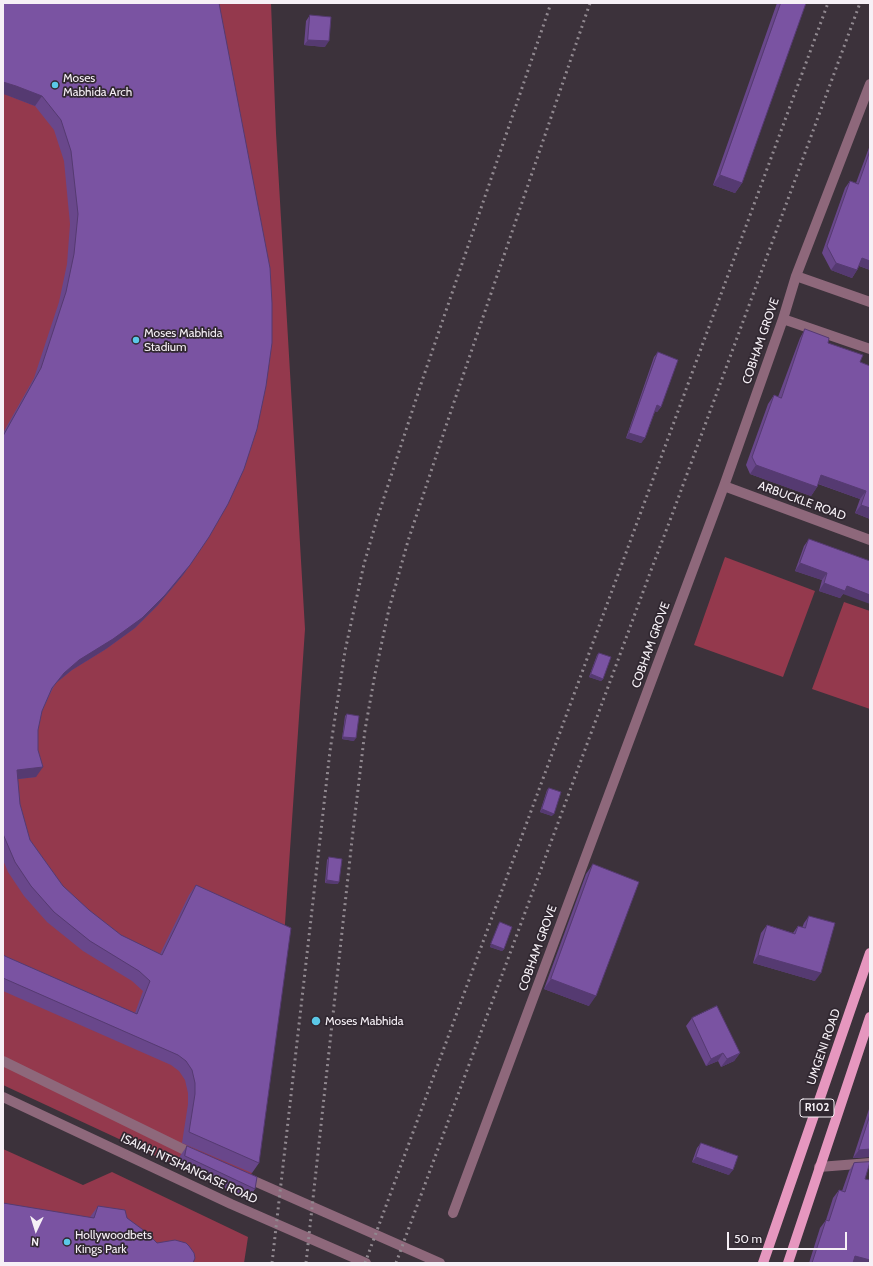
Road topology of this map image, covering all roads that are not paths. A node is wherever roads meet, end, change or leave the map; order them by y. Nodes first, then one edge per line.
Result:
1 (870, 84) edge
2 (860, 111) junction
3 (870, 115) edge
4 (796, 276) junction
5 (870, 302) edge
6 (783, 319) junction
7 (870, 349) edge
8 (724, 486) junction
9 (870, 540) edge
10 (870, 953) edge
11 (870, 1017) edge
12 (3, 1061) edge
13 (3, 1097) edge
14 (207, 1160) edge
15 (870, 1162) edge
16 (819, 1167) junction
17 (236, 1173) edge
18 (453, 1213) dead end
19 (366, 1263) edge
20 (440, 1263) edge
21 (763, 1263) edge
22 (788, 1263) edge

1 - 2 street, COBHAM GROVE
2 - 3 street
2 - 4 street, COBHAM GROVE
4 - 5 street
4 - 6 street, COBHAM GROVE
6 - 7 street
6 - 8 street, COBHAM GROVE
8 - 9 street, ARBUCKLE ROAD
8 - 18 street, COBHAM GROVE
10 - 21 main road, UMGENI ROAD / R102
11 - 16 main road, R102
12 - 14 street
13 - 19 street, ISAIAH NTSHANGASE ROAD
15 - 16 street
16 - 22 main road, R102
17 - 20 street

